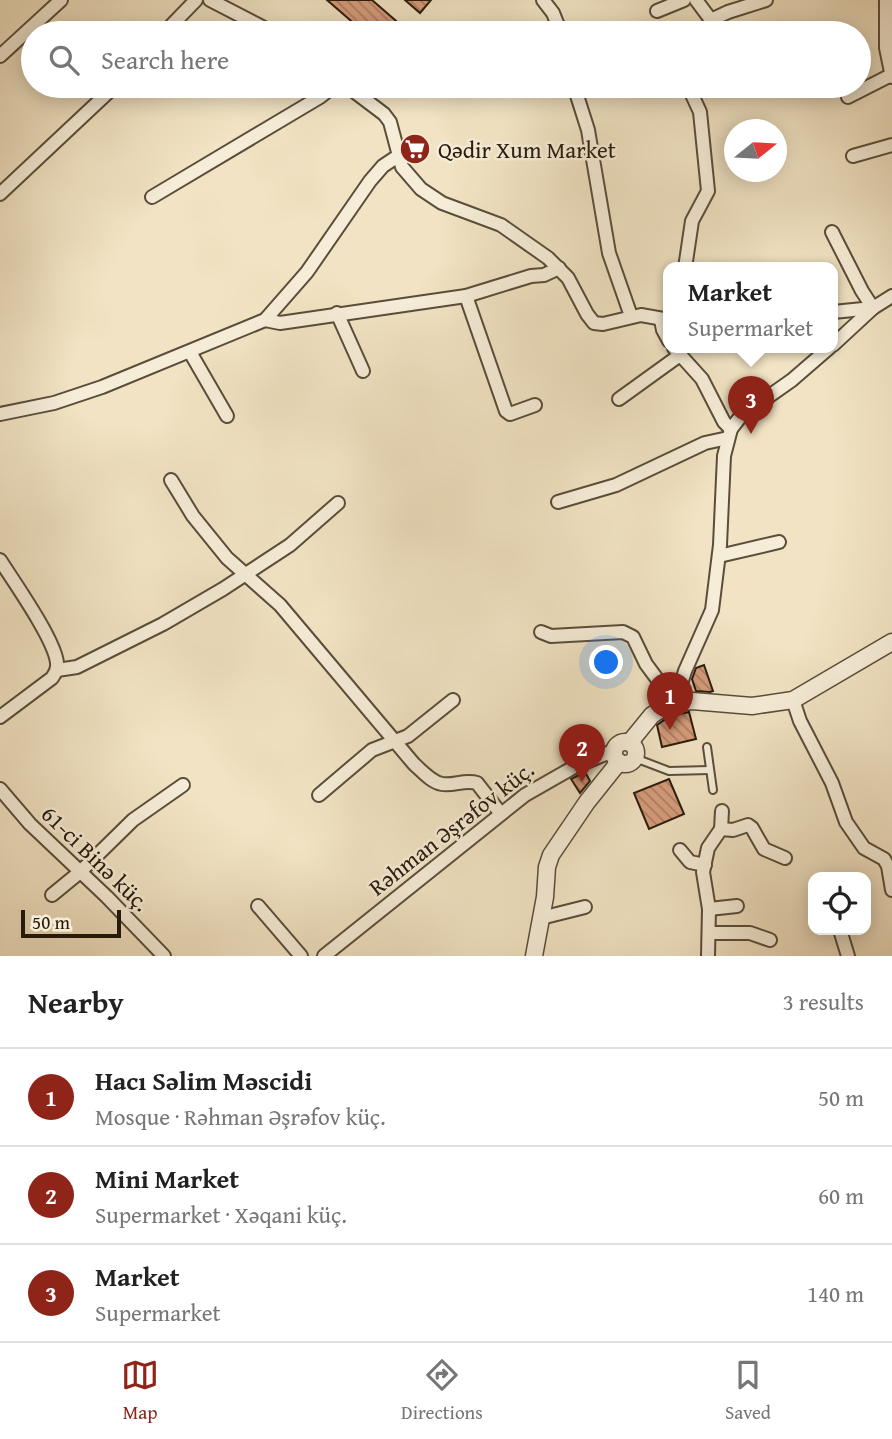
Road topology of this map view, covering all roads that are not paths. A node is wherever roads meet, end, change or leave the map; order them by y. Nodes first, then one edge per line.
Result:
1 (61, 0) edge
2 (196, 0) edge
3 (210, 0) edge
4 (543, 0) edge
5 (684, 0) edge
6 (696, 0) edge
7 (766, 0) edge
8 (886, 0) edge
9 (657, 11) dead end
10 (38, 21) edge
11 (176, 21) edge
12 (251, 21) edge
13 (556, 21) edge
14 (708, 21) edge
15 (718, 21) edge
16 (21, 37) edge
17 (0, 56) edge
18 (891, 76) edge
19 (871, 86) edge
20 (103, 98) edge
21 (318, 98) edge
22 (363, 98) edge
23 (578, 98) edge
24 (694, 98) edge
25 (892, 145) edge
26 (398, 156) junction
27 (853, 156) dead end
28 (0, 194) edge
29 (152, 197) dead end
30 (832, 232) dead end
31 (686, 262) edge
32 (559, 268) junction
33 (466, 296) junction
34 (892, 296) edge
35 (873, 308) junction
36 (838, 312) edge
37 (337, 313) junction
38 (631, 316) junction
39 (265, 320) junction
40 (663, 320) edge
41 (838, 340) edge
42 (190, 352) junction
43 (676, 353) edge
44 (678, 353) edge
45 (823, 353) edge
46 (363, 371) dead end
47 (619, 399) dead end
48 (535, 405) dead end
49 (0, 414) edge
50 (227, 416) dead end
51 (729, 433) junction
52 (170, 480) dead end
53 (558, 502) dead end
54 (338, 503) dead end
55 (779, 542) dead end
56 (719, 556) junction
57 (0, 560) edge
58 (243, 575) junction
59 (541, 632) dead end
60 (892, 642) edge
61 (57, 670) junction
62 (453, 700) dead end
63 (793, 700) junction
64 (675, 703) junction
65 (0, 717) edge
66 (394, 741) junction
67 (707, 747) dead end
68 (625, 753) junction
69 (710, 770) junction
70 (183, 785) dead end
71 (0, 789) edge
72 (713, 790) dead end
73 (320, 795) dead end
74 (722, 811) dead end
75 (501, 814) junction
76 (721, 829) junction
77 (680, 850) dead end
78 (785, 858) dead end
79 (705, 865) junction
80 (80, 872) junction
81 (892, 890) edge
82 (52, 895) dead end
83 (258, 906) dead end
84 (737, 906) dead end
85 (585, 908) dead end
86 (709, 909) junction
87 (541, 918) junction
88 (710, 933) junction
89 (842, 935) edge
90 (770, 940) dead end
91 (163, 956) edge
92 (301, 956) edge
93 (324, 956) edge
94 (534, 956) edge
95 (708, 956) edge
96 (848, 956) edge

1 - 10 street
2 - 11 street
3 - 12 street
4 - 13 street
5 - 9 street
6 - 14 street
7 - 15 street
8 - 18 street
16 - 17 street
18 - 19 street
20 - 28 street
21 - 29 street
22 - 26 street
23 - 38 street
24 - 31 street
25 - 27 street
26 - 32 street
26 - 39 street
30 - 35 street
32 - 33 street
32 - 38 street
33 - 37 street
33 - 48 street
34 - 35 street
35 - 36 street
35 - 41 street
37 - 39 street
37 - 46 street
38 - 40 street
39 - 42 street
42 - 49 street
42 - 50 street
43 - 47 street
44 - 51 street
45 - 51 street
51 - 53 street
51 - 56 street
52 - 58 street
54 - 58 street
55 - 56 street
56 - 64 street
57 - 61 street
58 - 61 street
58 - 66 street
59 - 64 street
60 - 63 street
61 - 65 street
62 - 66 street
63 - 64 street
63 - 81 street
64 - 68 street, Rəhman Əşrəfov küç.
66 - 73 street
66 - 75 street
67 - 69 lane
68 - 69 lane
68 - 75 street, Rəhman Əşrəfov küç.
68 - 87 street
69 - 72 lane
70 - 80 street
71 - 80 street, 61-ci Binə küç.
74 - 76 street
75 - 93 street, Rəhman Əşrəfov küç.
76 - 78 street
76 - 79 street
77 - 79 street
79 - 86 street
80 - 82 street
80 - 91 street, 61-ci Binə küç.
83 - 92 street
84 - 86 street
85 - 87 street
86 - 88 street
87 - 94 street
88 - 90 street
88 - 95 street
89 - 96 street

